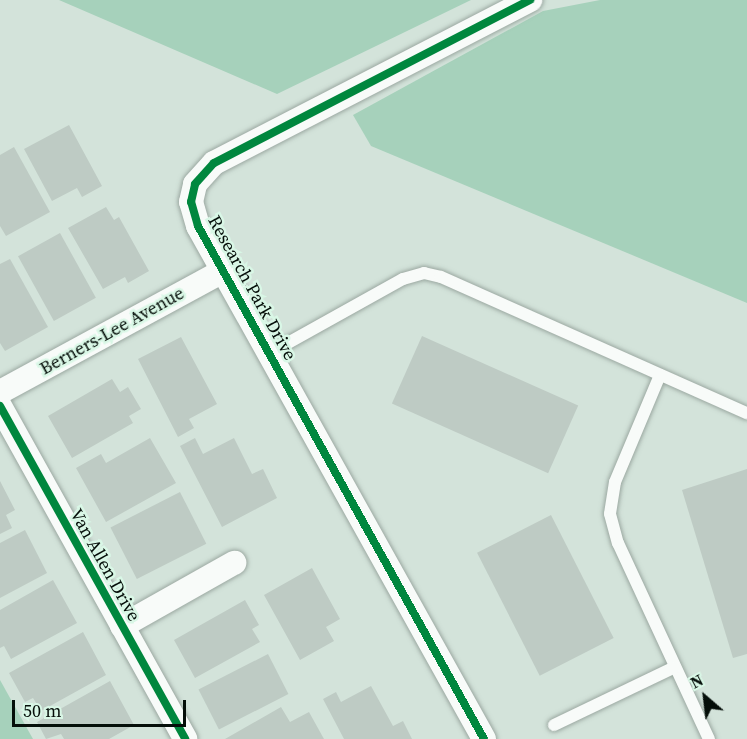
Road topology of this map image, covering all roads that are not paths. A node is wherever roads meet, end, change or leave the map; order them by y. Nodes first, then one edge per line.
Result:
1 (530, 0) edge
2 (225, 270) junction
3 (270, 353) junction
4 (660, 375) junction
5 (0, 392) edge
6 (0, 406) edge
7 (747, 413) edge
8 (234, 563) dead end
9 (122, 626) junction
10 (675, 667) junction
11 (554, 725) dead end
12 (185, 739) edge
13 (484, 739) edge
14 (709, 739) edge

1 - 2 street, Research Park Drive
2 - 3 street, Research Park Drive
2 - 5 street, Berners-Lee Avenue
3 - 4 lane
3 - 13 street, Research Park Drive
4 - 7 lane
4 - 10 lane
6 - 9 street, Van Allen Drive
8 - 9 street
9 - 12 street, Van Allen Drive
10 - 11 lane
10 - 14 lane

